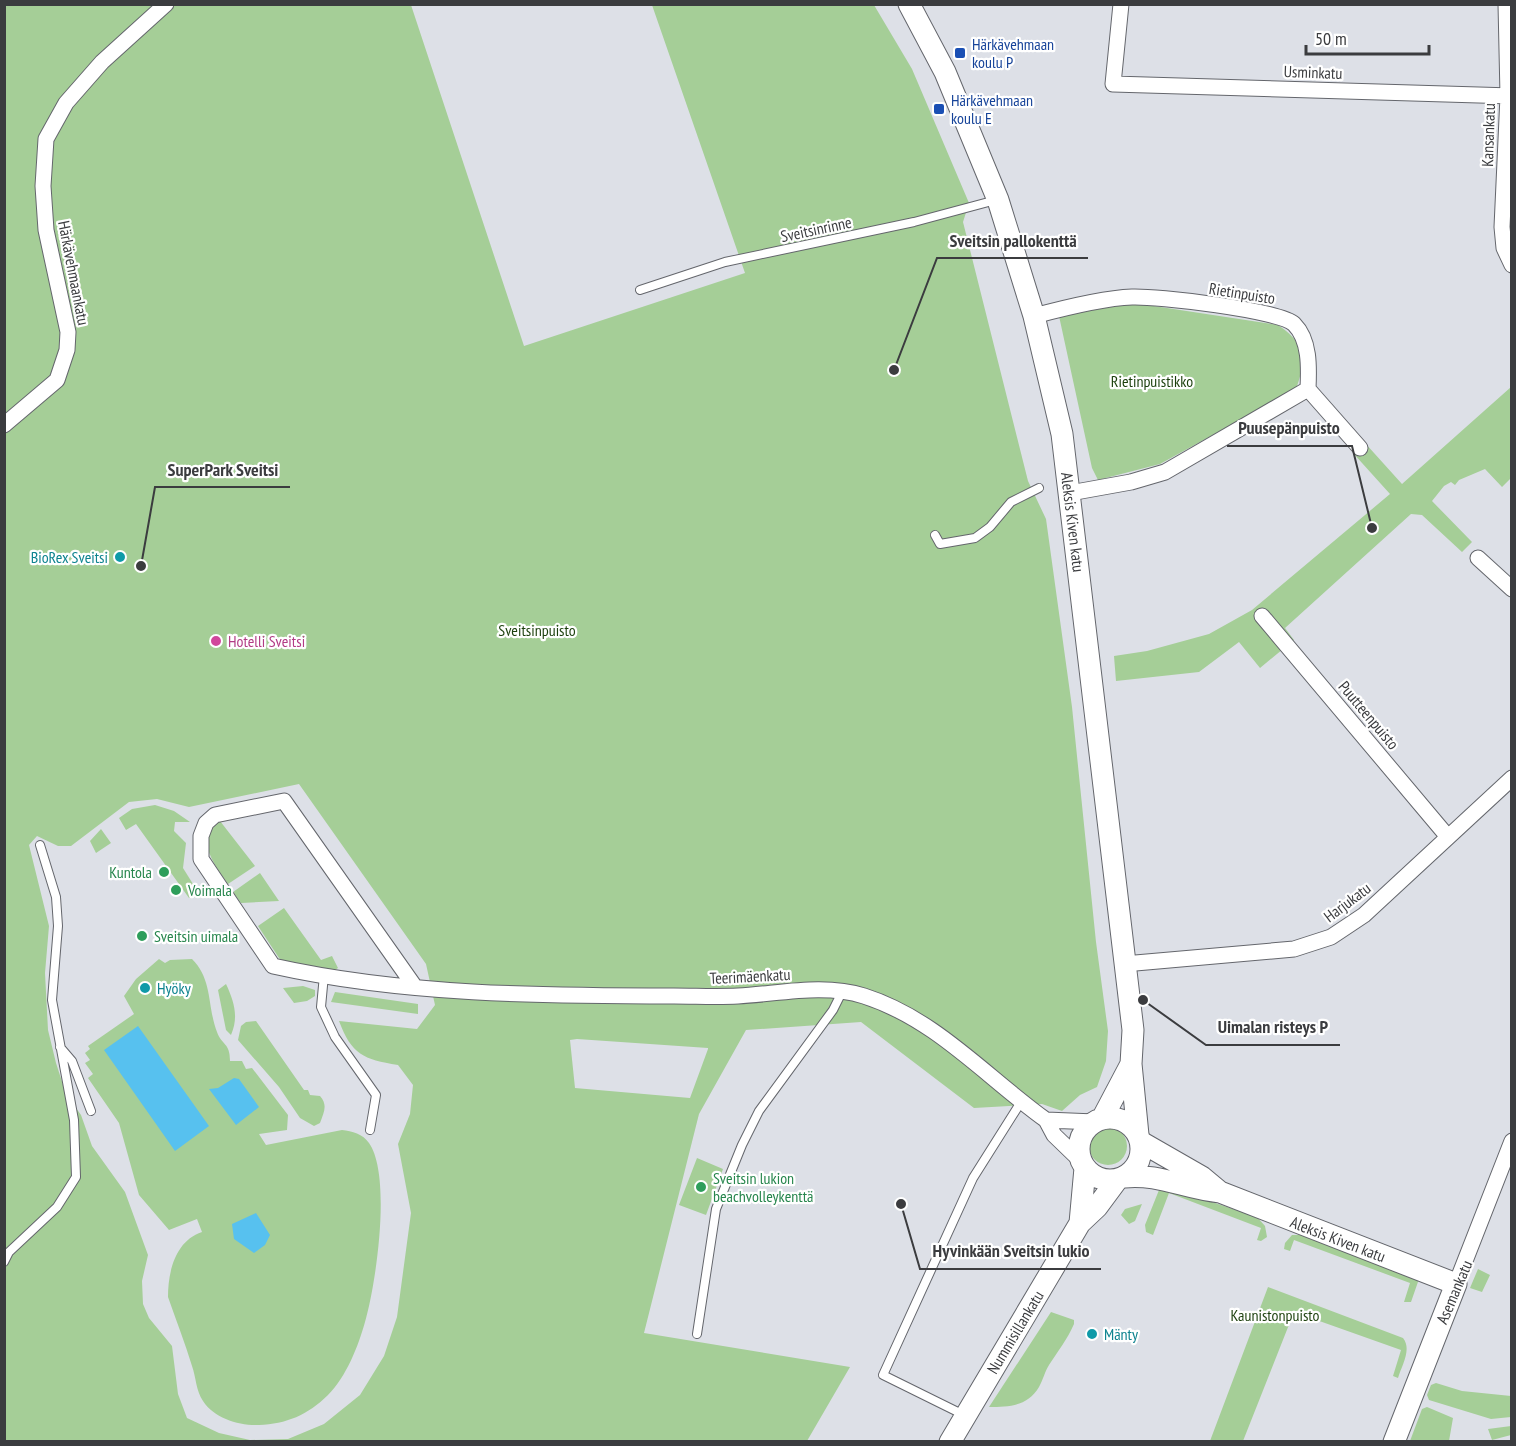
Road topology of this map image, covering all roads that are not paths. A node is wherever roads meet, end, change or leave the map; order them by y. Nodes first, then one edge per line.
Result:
1 (166, 4) edge
2 (909, 4) edge
3 (1121, 4) edge
4 (1506, 4) edge
5 (1510, 96) edge
6 (998, 200) junction
7 (1512, 265) edge
8 (640, 290) dead end
9 (1034, 316) junction
10 (1308, 389) junction
11 (4, 425) edge
12 (1360, 448) dead end
13 (1039, 488) dead end
14 (1070, 493) junction
15 (935, 535) dead end
16 (1478, 558) dead end
17 (1512, 590) edge
18 (1262, 616) dead end
19 (1512, 778) edge
20 (1448, 837) junction
21 (40, 845) dead end
22 (1124, 964) junction
23 (324, 975) junction
24 (415, 987) junction
25 (842, 992) junction
26 (60, 1047) junction
27 (1131, 1064) junction
28 (1021, 1102) junction
29 (91, 1111) dead end
30 (1046, 1120) junction
31 (1098, 1120) junction
32 (370, 1130) dead end
33 (1139, 1138) junction
34 (1512, 1141) edge
35 (1083, 1165) junction
36 (1121, 1178) junction
37 (1220, 1192) junction
38 (1080, 1223) junction
39 (4, 1262) edge
40 (1456, 1284) junction
41 (697, 1334) dead end
42 (965, 1416) junction
43 (950, 1442) edge
44 (1394, 1442) edge

1 - 11 street, Härkävehmaankatu
2 - 6 street, Aleksis Kiven katu
3 - 5 street, Usminkatu
4 - 5 street, Kansankatu
5 - 7 street, Kansankatu
6 - 8 lane, Sveitsinrinne
6 - 9 street, Aleksis Kiven katu
9 - 10 street, Rietinpuisto
9 - 14 street, Aleksis Kiven katu
10 - 12 street
10 - 14 street
13 - 15 lane
14 - 22 street, Aleksis Kiven katu
16 - 17 street
18 - 20 street, Puutteenpuisto
19 - 20 street, Harjukatu
20 - 22 street, Harjukatu
21 - 26 lane
22 - 27 street, Aleksis Kiven katu
23 - 24 street, Teerimäenkatu
23 - 24 street, Teerimäenkatu
23 - 32 lane
24 - 25 street, Teerimäenkatu
25 - 28 street, Teerimäenkatu
25 - 41 lane
26 - 29 lane
26 - 39 lane
27 - 31 street, Aleksis Kiven katu
27 - 33 street, Aleksis Kiven katu
28 - 30 street, Teerimäenkatu
28 - 42 lane
30 - 31 street
30 - 35 street, Teerimäenkatu
31 - 33 street
31 - 35 street
33 - 36 street
33 - 37 street, Aleksis Kiven katu
34 - 40 street, Asemankatu
35 - 36 street
35 - 38 street, Nummisillankatu
36 - 37 street, Aleksis Kiven katu
36 - 38 street, Nummisillankatu
37 - 40 street, Aleksis Kiven katu
38 - 42 street, Nummisillankatu
40 - 44 street, Asemankatu
42 - 43 street, Nummisillankatu

